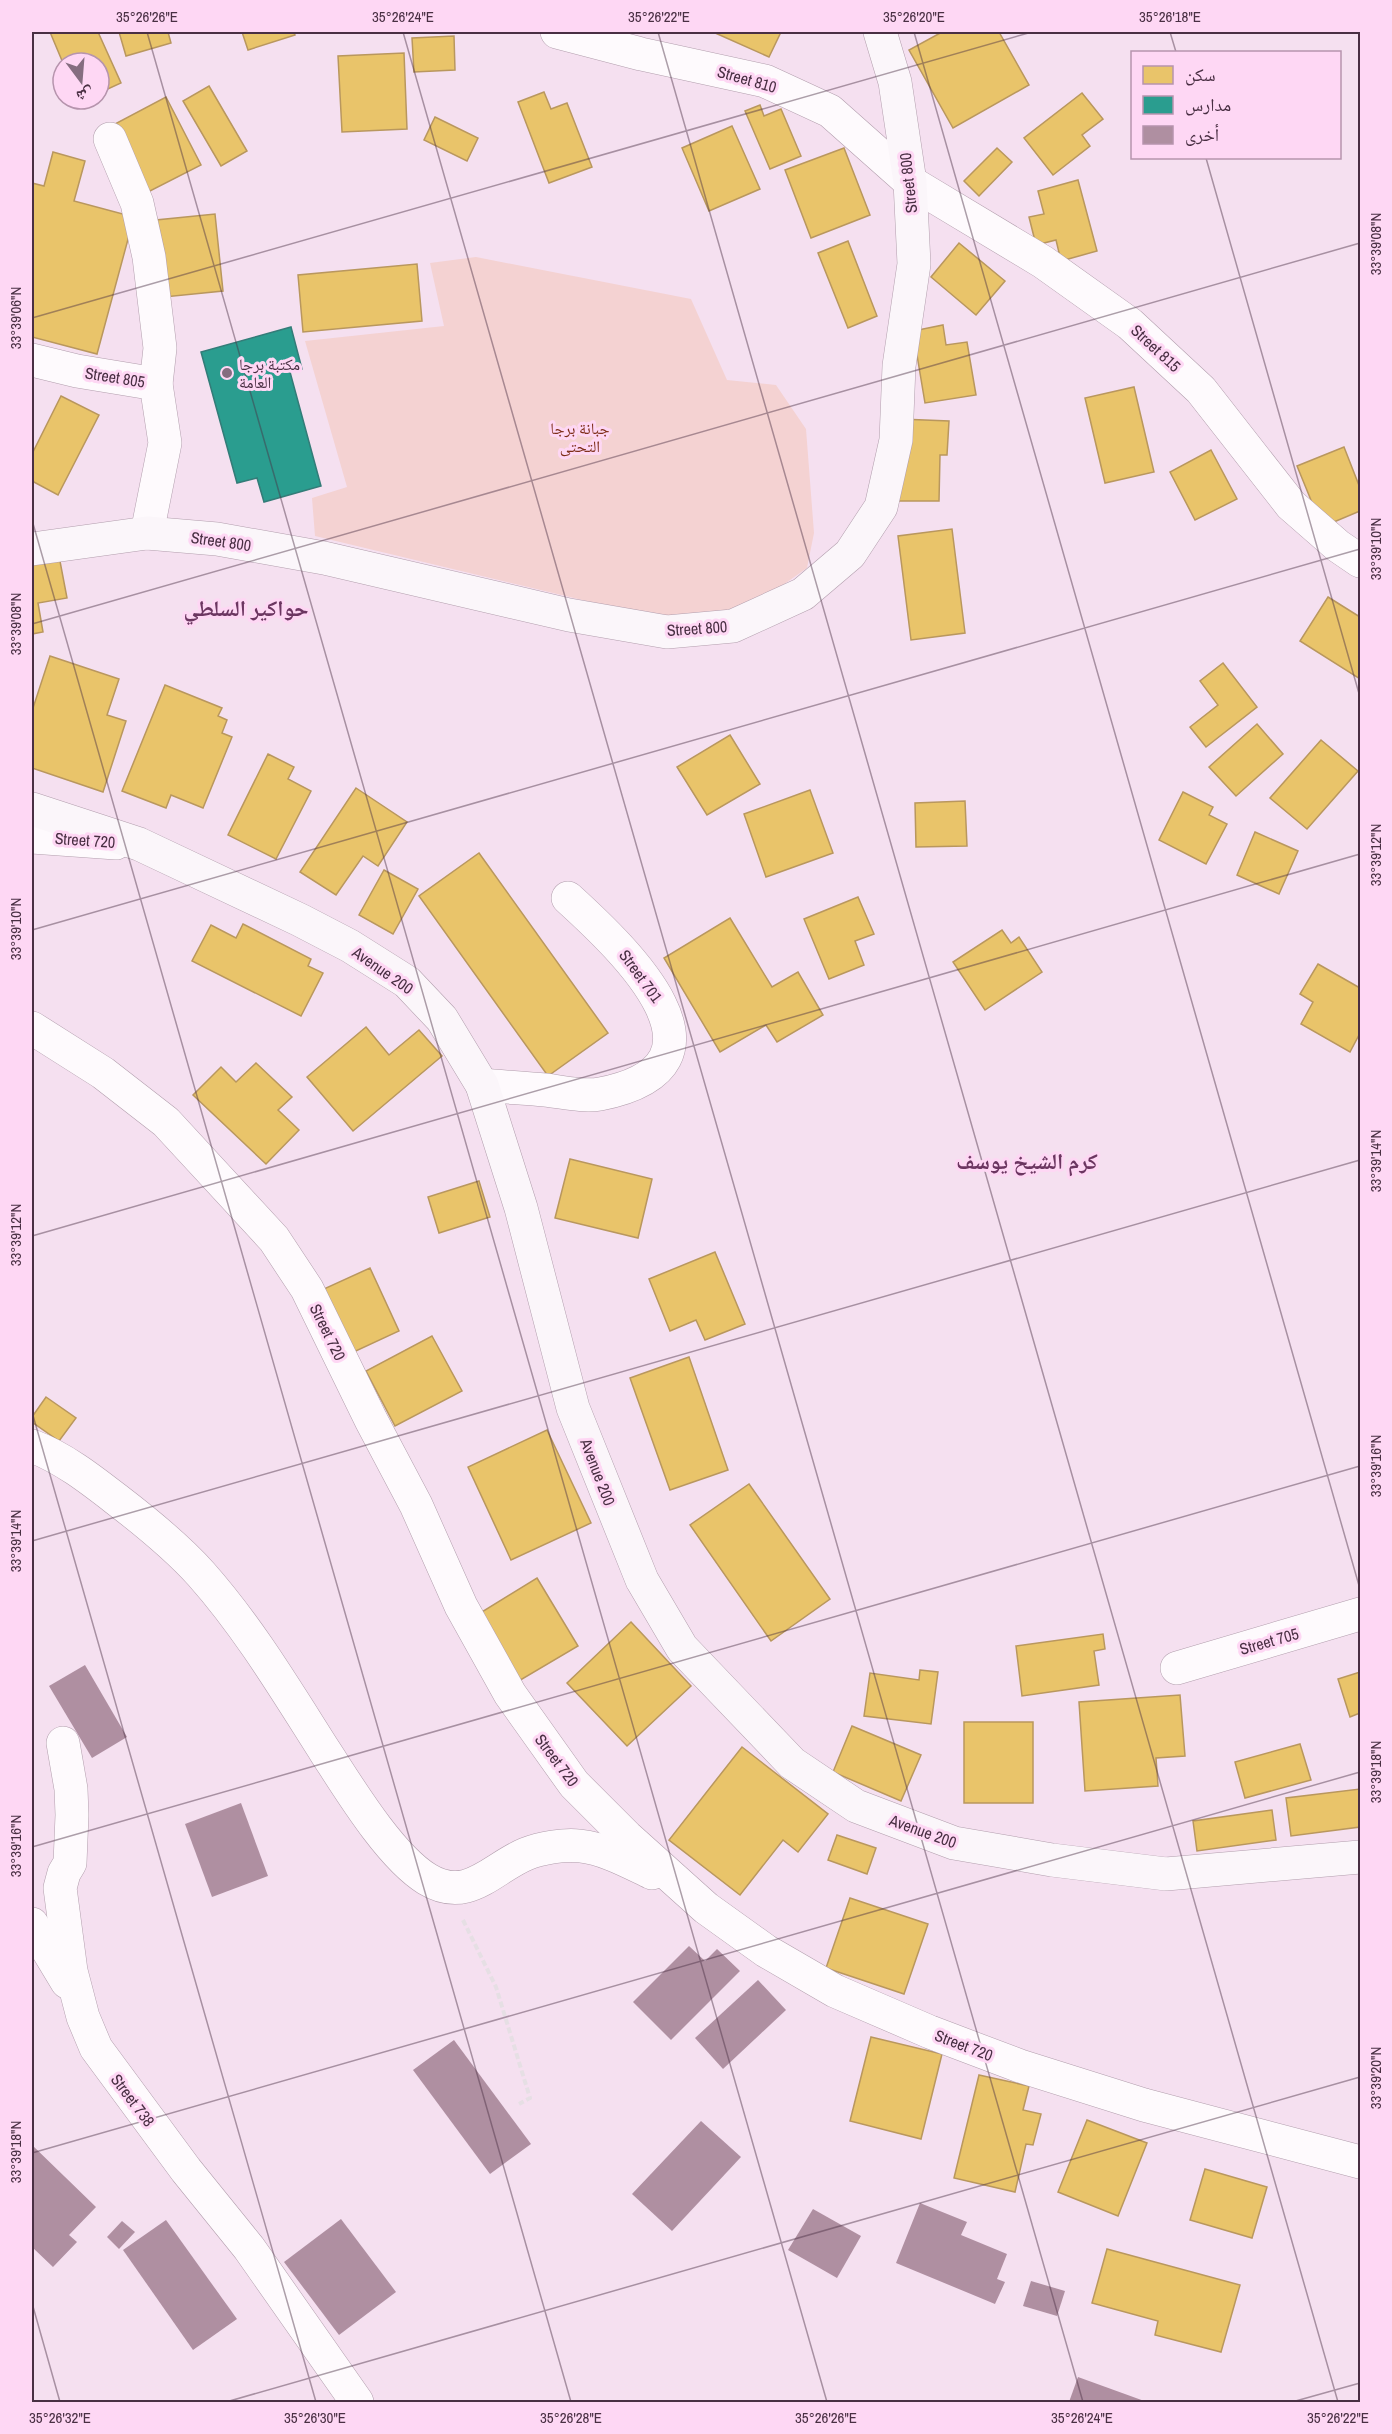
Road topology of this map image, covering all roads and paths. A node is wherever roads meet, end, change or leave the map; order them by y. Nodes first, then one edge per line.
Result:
1 (557, 32) edge
2 (880, 32) edge
3 (110, 140) dead end
4 (910, 182) junction
5 (32, 360) edge
6 (156, 384) junction
7 (147, 533) junction
8 (32, 549) edge
9 (1360, 561) edge
10 (32, 809) edge
11 (32, 837) edge
12 (139, 844) junction
13 (568, 898) dead end
14 (32, 1028) edge
15 (482, 1085) junction
16 (32, 1446) edge
17 (1360, 1614) edge
18 (1177, 1668) dead end
19 (63, 1743) dead end
20 (1360, 1857) edge
21 (446, 1887) junction
22 (706, 1908) junction
23 (32, 1924) edge
24 (78, 1999) junction
25 (519, 2104) dead end
26 (1360, 2162) edge
27 (357, 2403) edge

1 - 4 street, Street 810
2 - 4 main road, Street 800
3 - 6 street
4 - 7 main road, Street 800
4 - 9 street, Street 815
5 - 6 street, Street 805
6 - 7 street, Street 805
7 - 8 main road, Street 800
10 - 12 main road, Avenue 200
11 - 12 street, Street 720
12 - 15 main road, Avenue 200
13 - 15 street, Street 701
14 - 22 street, Street 720
15 - 20 main road, Avenue 200
16 - 21 street
17 - 18 street, Street 705
19 - 24 street, Street 738
21 - 22 street
21 - 25 path
22 - 26 street, Street 720
23 - 24 street
24 - 27 street, Street 738

